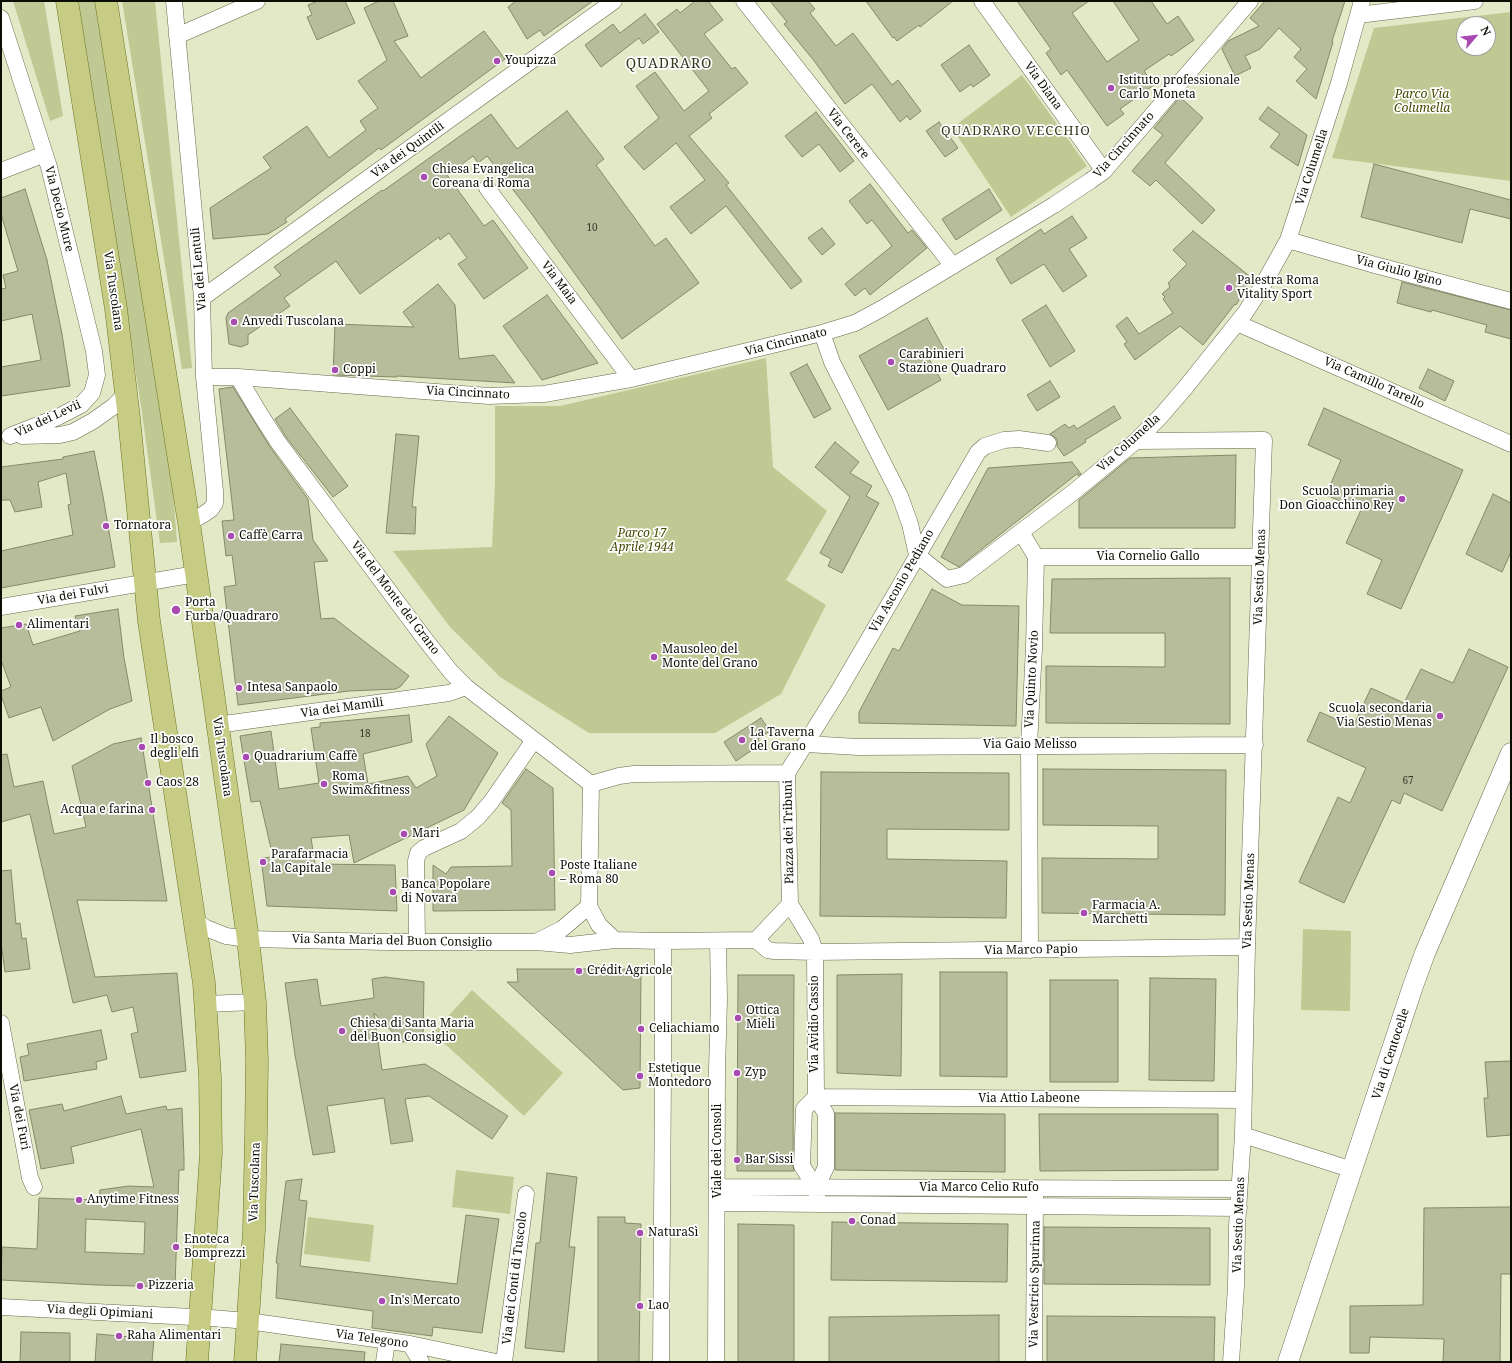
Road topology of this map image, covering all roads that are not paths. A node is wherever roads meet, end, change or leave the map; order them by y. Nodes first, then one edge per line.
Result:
1 (67, 1) edge
2 (106, 1) edge
3 (174, 1) edge
4 (257, 1) edge
5 (614, 1) edge
6 (744, 1) edge
7 (982, 1) edge
8 (1250, 1) edge
9 (1475, 1) edge
10 (1360, 8) edge
11 (1, 18) edge
12 (177, 36) junction
13 (45, 154) junction
14 (1, 171) edge
15 (1104, 171) junction
16 (487, 188) dead end
17 (1288, 240) junction
18 (953, 266) junction
19 (202, 298) junction
20 (1511, 301) edge
21 (1237, 323) junction
22 (822, 333) junction
23 (204, 377) junction
24 (238, 377) junction
25 (631, 379) junction
26 (127, 393) junction
27 (86, 401) joint
28 (5, 437) edge
29 (1136, 441) junction
30 (1048, 443) dead end
31 (1511, 444) edge
32 (189, 522) junction
33 (1022, 532) junction
34 (917, 555) junction
35 (1036, 557) junction
36 (1261, 557) junction
37 (196, 574) junction
38 (145, 583) junction
39 (1, 607) edge
40 (466, 687) junction
41 (217, 725) junction
42 (534, 740) junction
43 (806, 744) junction
44 (1029, 745) junction
45 (1255, 745) junction
46 (1511, 754) edge
47 (787, 773) junction
48 (592, 784) junction
49 (790, 904) junction
50 (589, 906) junction
51 (194, 920) junction
52 (248, 939) junction
53 (615, 940) junction
54 (756, 940) junction
55 (663, 941) junction
56 (718, 941) junction
57 (417, 942) junction
58 (536, 942) junction
59 (1247, 947) junction
60 (1030, 950) junction
61 (815, 952) junction
62 (255, 1002) junction
63 (206, 1004) junction
64 (1, 1023) edge
65 (816, 1097) junction
66 (1243, 1100) junction
67 (1243, 1135) junction
68 (1353, 1170) junction
69 (718, 1186) junction
70 (34, 1187) dead end
71 (1035, 1188) junction
72 (1240, 1189) junction
73 (526, 1194) dead end
74 (817, 1195) junction
75 (718, 1203) junction
76 (1035, 1206) junction
77 (1238, 1208) junction
78 (1, 1307) edge
79 (200, 1317) junction
80 (248, 1321) junction
81 (387, 1341) junction
82 (410, 1344) junction
83 (197, 1362) edge
84 (245, 1362) edge
85 (384, 1362) edge
86 (421, 1362) edge
87 (496, 1362) edge
88 (504, 1362) edge
89 (661, 1362) edge
90 (716, 1362) edge
91 (1034, 1362) edge
92 (1231, 1362) edge
93 (1288, 1362) edge

1 - 26 main road, Via Tuscolana
2 - 32 main road, Via Tuscolana
3 - 12 street, Via dei Lentuli
4 - 12 street
5 - 19 street, Via dei Quintili
6 - 18 street, Via Cerere
7 - 15 street, Via Diana
8 - 15 street, Via Cincinnato
9 - 10 street
10 - 17 street, Via Columella
11 - 13 street, Via Decio Mure
12 - 19 street, Via dei Lentuli
13 - 14 street
13 - 27 street, Via Decio Mure
15 - 18 street, Via Cincinnato
16 - 25 street, Via Maia
17 - 20 street, Via Giulio Igino
17 - 21 street, Via Columella
18 - 22 street, Via Cincinnato
19 - 23 street, Via dei Lentuli
21 - 29 street, Via Columella
21 - 31 street, Via Camillo Tarello
22 - 25 street, Via Cincinnato
22 - 34 street
23 - 24 street, Via Cincinnato
23 - 32 street, Via dei Lentuli
24 - 25 street, Via Cincinnato
24 - 40 street, Via del Monte del Grano
26 - 28 street, Via dei Levii
26 - 38 main road, Via Tuscolana
27 - 28 street, Via dei Levii
29 - 33 street, Via Columella
29 - 36 street, Via Sestio Menas
30 - 34 street, Via Asconio Pediano
32 - 37 main road, Via Tuscolana
33 - 34 street, Via Columella
33 - 35 street
34 - 43 street, Via Asconio Pediano
35 - 36 street, Via Cornelio Gallo
35 - 44 street, Via Quinto Novio
36 - 45 street, Via Sestio Menas
37 - 38 street
37 - 41 main road, Via Tuscolana
38 - 39 street, Via dei Fulvi
38 - 51 main road, Via Tuscolana
40 - 41 street, Via dei Mamili
40 - 42 street, Via del Monte del Grano
41 - 52 main road, Via Tuscolana
42 - 48 street, Via del Monte del Grano
42 - 57 street
43 - 44 street, Via Gaio Melisso
43 - 47 street, Via Asconio Pediano
44 - 45 street, Via Gaio Melisso
44 - 60 street, Via Quinto Novio
45 - 59 street, Via Sestio Menas
46 - 68 street, Via di Centocelle
47 - 48 street, Piazza dei Tribuni
47 - 49 street, Piazza dei Tribuni
48 - 50 street
49 - 54 street
49 - 61 street
50 - 53 street
50 - 58 street, Via Santa Maria del Buon Consiglio
51 - 52 street
51 - 63 main road, Via Tuscolana
52 - 57 street, Via Santa Maria del Buon Consiglio
52 - 62 main road, Via Tuscolana
53 - 55 street
53 - 58 street, Via Santa Maria del Buon Consiglio
54 - 56 street
54 - 61 street, Via Marco Papio
55 - 56 street
55 - 89 street
56 - 69 street, Viale dei Consoli
57 - 58 street, Via Santa Maria del Buon Consiglio
59 - 60 street, Via Marco Papio
59 - 66 street, Via Sestio Menas
60 - 61 street, Via Marco Papio
61 - 65 street, Via Avidio Cassio
62 - 63 street
62 - 80 main road, Via Tuscolana
63 - 79 main road, Via Tuscolana
64 - 70 street, Via dei Furi
65 - 66 street, Via Attio Labeone
65 - 74 street, Via Avidio Cassio
65 - 74 street
66 - 67 street, Via Sestio Menas
67 - 68 street
67 - 72 street, Via Sestio Menas
68 - 93 street, Via di Centocelle
69 - 74 street, Via Marco Celio Rufo
69 - 75 street, Viale dei Consoli
71 - 72 street, Via Marco Celio Rufo
71 - 74 street, Via Marco Celio Rufo
71 - 76 street
72 - 77 street, Via Sestio Menas
73 - 88 street, Via dei Conti di Tuscolo
74 - 75 street, Via Marco Celio Rufo
74 - 76 street, Via Marco Celio Rufo
75 - 90 street, Viale dei Consoli
76 - 77 street, Via Marco Celio Rufo
76 - 91 street, Via Vestricio Spurinna
77 - 92 street, Via Sestio Menas
78 - 79 street, Via degli Opimiani
79 - 80 street, Via degli Opimiani
79 - 83 main road, Via Tuscolana
80 - 81 street, Via Telegono
80 - 84 main road, Via Tuscolana
81 - 82 street, Via Telegono
81 - 85 street
82 - 86 street
82 - 87 street, Via Telegono

